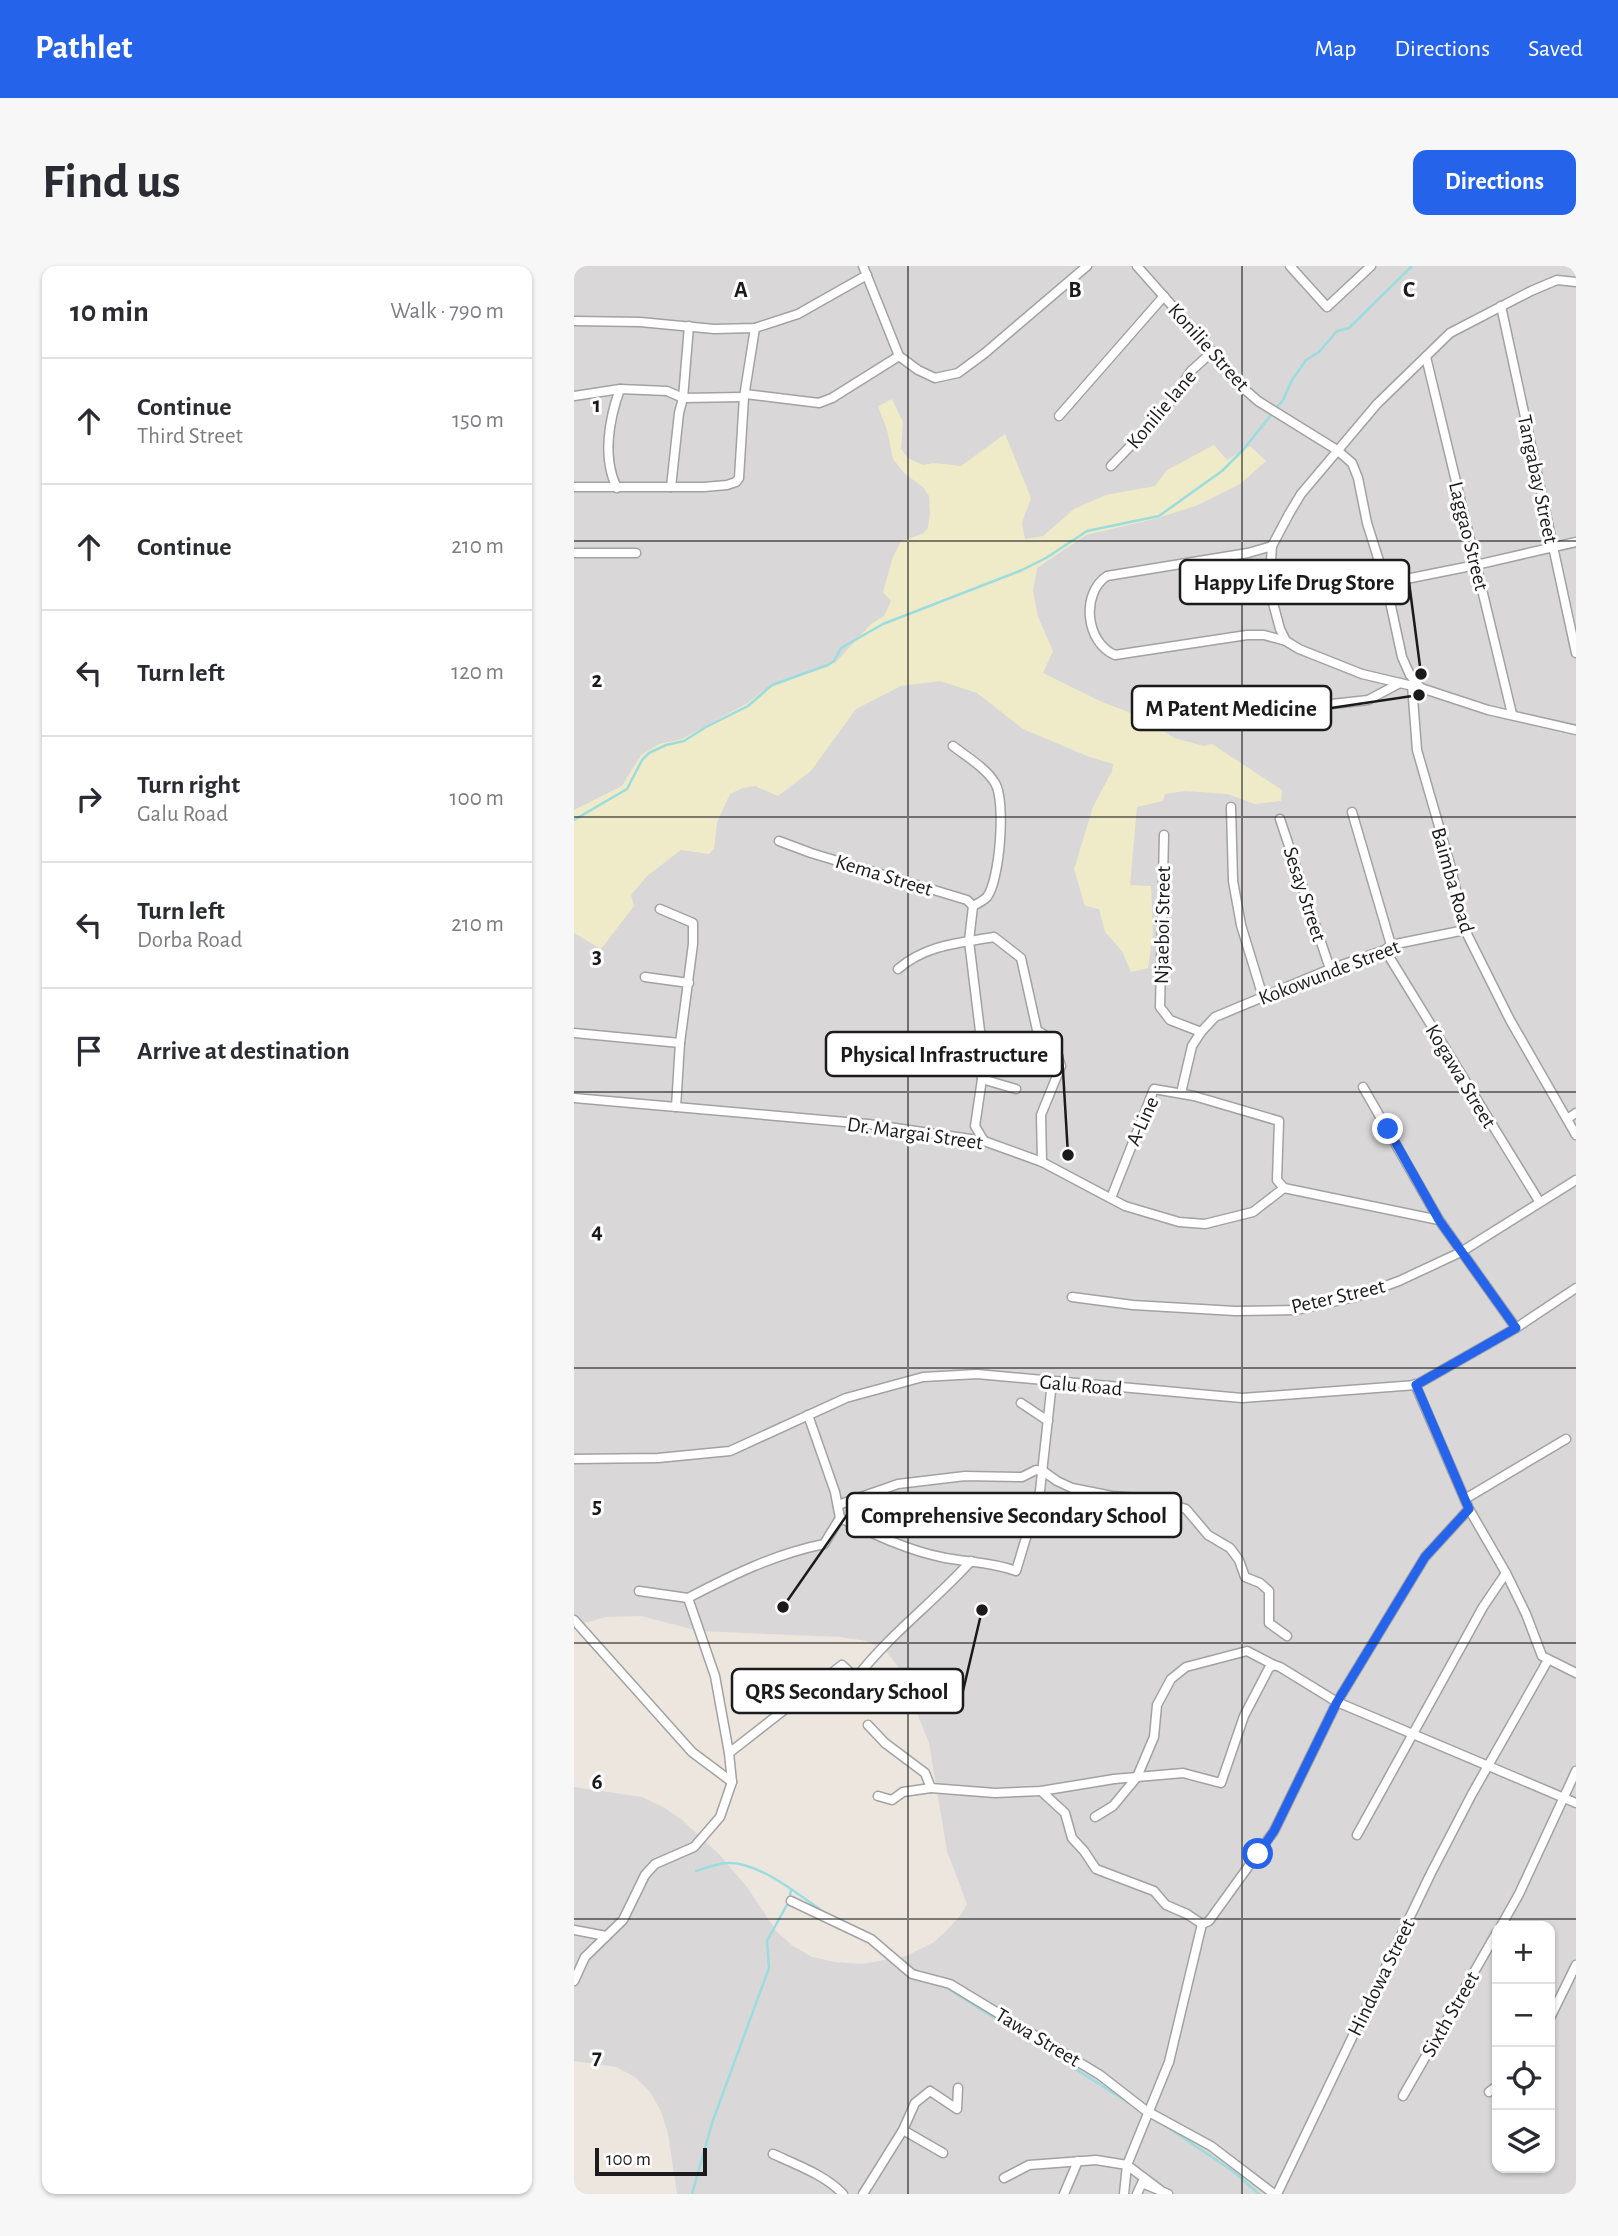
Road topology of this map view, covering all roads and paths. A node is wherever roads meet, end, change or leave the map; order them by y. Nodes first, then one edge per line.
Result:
1 (863, 266) edge
2 (1087, 266) edge
3 (1137, 266) edge
4 (1290, 266) edge
5 (1371, 266) edge
6 (867, 275) junction
7 (1576, 282) edge
8 (1164, 296) junction
9 (1501, 306) junction
10 (574, 321) edge
11 (689, 326) junction
12 (755, 328) junction
13 (1212, 352) junction
14 (899, 356) junction
15 (1426, 357) junction
16 (620, 389) junction
17 (574, 396) edge
18 (745, 396) junction
19 (683, 398) junction
20 (1059, 416) dead end
21 (1337, 450) junction
22 (1111, 466) dead end
23 (574, 487) edge
24 (671, 487) junction
25 (617, 488) junction
26 (1576, 542) edge
27 (1272, 546) junction
28 (1552, 547) junction
29 (574, 553) edge
30 (636, 553) dead end
31 (1476, 565) junction
32 (1386, 583) junction
33 (1286, 641) junction
34 (1576, 653) edge
35 (1400, 683) junction
36 (1412, 685) junction
37 (1422, 688) junction
38 (1512, 715) junction
39 (1188, 720) dead end
40 (1576, 730) edge
41 (953, 746) dead end
42 (1231, 807) dead end
43 (1352, 812) dead end
44 (1280, 818) dead end
45 (1164, 835) dead end
46 (779, 841) dead end
47 (973, 906) junction
48 (660, 909) dead end
49 (1465, 930) junction
50 (970, 941) junction
51 (1388, 947) junction
52 (898, 969) dead end
53 (1330, 969) junction
54 (645, 977) dead end
55 (689, 983) junction
56 (1263, 997) junction
57 (1201, 1032) junction
58 (574, 1033) edge
59 (680, 1043) junction
60 (982, 1079) junction
61 (1363, 1087) dead end
62 (1016, 1089) dead end
63 (1181, 1093) junction
64 (574, 1098) edge
65 (676, 1107) junction
66 (1576, 1113) edge
67 (1567, 1119) junction
68 (1576, 1135) edge
69 (984, 1142) junction
70 (1042, 1162) junction
71 (1576, 1180) edge
72 (1284, 1188) junction
73 (1111, 1198) junction
74 (1539, 1201) junction
75 (1439, 1220) junction
76 (1461, 1252) junction
77 (1576, 1288) edge
78 (1072, 1297) dead end
79 (1516, 1328) junction
80 (1052, 1382) junction
81 (1415, 1385) junction
82 (1021, 1403) dead end
83 (808, 1415) junction
84 (1048, 1421) junction
85 (1566, 1439) dead end
86 (574, 1459) edge
87 (1043, 1471) junction
88 (1465, 1499) junction
89 (838, 1506) junction
90 (1469, 1509) junction
91 (840, 1518) junction
92 (971, 1561) junction
93 (1506, 1573) junction
94 (639, 1591) dead end
95 (688, 1598) junction
96 (574, 1620) edge
97 (1287, 1636) dead end
98 (1548, 1660) junction
99 (1273, 1665) junction
100 (1576, 1673) edge
101 (1337, 1702) junction
102 (868, 1724) dead end
103 (1415, 1734) junction
104 (729, 1753) junction
105 (1488, 1765) junction
106 (1576, 1771) edge
107 (1137, 1777) junction
108 (732, 1782) junction
109 (931, 1788) junction
110 (1041, 1791) junction
111 (878, 1796) dead end
112 (1564, 1798) junction
113 (1576, 1803) edge
114 (1095, 1817) dead end
115 (1357, 1835) dead end
116 (791, 1901) dead end
117 (1504, 1921) edge
118 (1202, 1924) junction
119 (574, 1930) edge
120 (606, 1936) junction
121 (1492, 1941) edge
122 (1576, 1965) edge
123 (574, 1981) edge
124 (1555, 2008) edge
125 (958, 2088) dead end
126 (1492, 2090) edge
127 (1489, 2092) dead end
128 (1404, 2096) dead end
129 (1149, 2113) junction
130 (904, 2130) junction
131 (943, 2153) dead end
132 (773, 2154) dead end
133 (1078, 2161) junction
134 (1127, 2165) junction
135 (1004, 2178) dead end
136 (1164, 2192) edge
137 (843, 2194) edge
138 (863, 2194) edge
139 (1064, 2194) edge
140 (1124, 2194) edge
141 (1137, 2194) edge
142 (1275, 2194) edge

1 - 6 street
2 - 14 street
3 - 8 street, Konilie Street
4 - 5 street
6 - 12 street
6 - 14 street
7 - 9 street
8 - 13 street, Konilie Street
8 - 20 street
9 - 15 street
9 - 28 street, Tangabay Street
10 - 11 street
11 - 12 street
11 - 19 street
12 - 18 street
13 - 21 street, Konilie Street
13 - 22 street, Konilie lane
14 - 18 street
15 - 21 street
15 - 31 street, Laggao Street
16 - 17 street
16 - 19 street
16 - 25 street
18 - 19 street
18 - 24 street
19 - 24 street
21 - 27 street
21 - 32 street
23 - 25 street
24 - 25 street
26 - 28 street
27 - 33 street
27 - 33 street
28 - 31 street
28 - 34 street, Tangabay Street
29 - 30 street
31 - 32 street
31 - 38 street, Laggao Street
32 - 37 street
33 - 35 street
35 - 36 street
35 - 39 street
36 - 37 street
36 - 49 street, Baimba Road
37 - 38 street
38 - 40 street
41 - 47 street
42 - 56 street
43 - 51 street, Kogawa Street
44 - 53 street, Sesay Street
45 - 57 street, Njaeboi Street
46 - 47 street, Kema Street
47 - 50 street
48 - 55 street
49 - 51 street, Kokowunde Street
49 - 67 street, Baimba Road
50 - 52 street
50 - 60 street
50 - 70 street
51 - 53 street, Kokowunde Street
51 - 74 street, Kogawa Street
53 - 56 street, Kokowunde Street
54 - 55 street
55 - 59 street
56 - 57 street, Kokowunde Street
57 - 63 street, A-Line
58 - 59 street
59 - 65 street
60 - 62 street
60 - 69 street
61 - 75 street
63 - 72 street
63 - 73 street, A-Line
64 - 65 street, Dr. Margai Street
65 - 69 street, Dr. Margai Street
66 - 67 street
67 - 68 street, Baimba Road
69 - 70 street, Dr. Margai Street
70 - 73 street, Dr. Margai Street
71 - 74 street, Peter Street
72 - 73 street, Dr. Margai Street
72 - 75 street
74 - 76 street, Peter Street
75 - 76 street
76 - 78 street, Peter Street
76 - 79 street
77 - 79 street, Galu Road
79 - 81 street, Galu Road
80 - 81 street, Galu Road
80 - 83 street, Galu Road
80 - 84 street
81 - 88 street
82 - 84 street
83 - 86 street, Galu Road
83 - 89 street
84 - 87 street
85 - 88 street
87 - 89 street
87 - 92 street
87 - 97 street
88 - 90 street
89 - 91 street
90 - 93 street
90 - 101 street
91 - 92 street
91 - 95 street
92 - 104 street
93 - 98 street
93 - 103 street
94 - 95 street
95 - 104 street
96 - 108 street
98 - 100 street
98 - 105 street, Hindowa Street
99 - 101 street
99 - 107 street
99 - 107 street
101 - 103 street
101 - 118 street
102 - 109 street
103 - 105 street
103 - 115 street
104 - 108 street
105 - 112 street
105 - 142 street, Hindowa Street
106 - 112 street
107 - 110 street
107 - 114 street
108 - 120 street
109 - 110 street
109 - 111 street
110 - 118 street
112 - 113 street
112 - 117 street
116 - 129 street, Tawa Street
118 - 129 street
119 - 120 street
120 - 123 street
121 - 128 street, Sixth Street
122 - 124 street
125 - 130 street
126 - 127 street
129 - 134 street
129 - 142 street, Tawa Street
130 - 131 street
130 - 138 street
132 - 137 street
133 - 134 street
133 - 135 street
133 - 139 street
134 - 136 street
134 - 140 street
136 - 141 street

